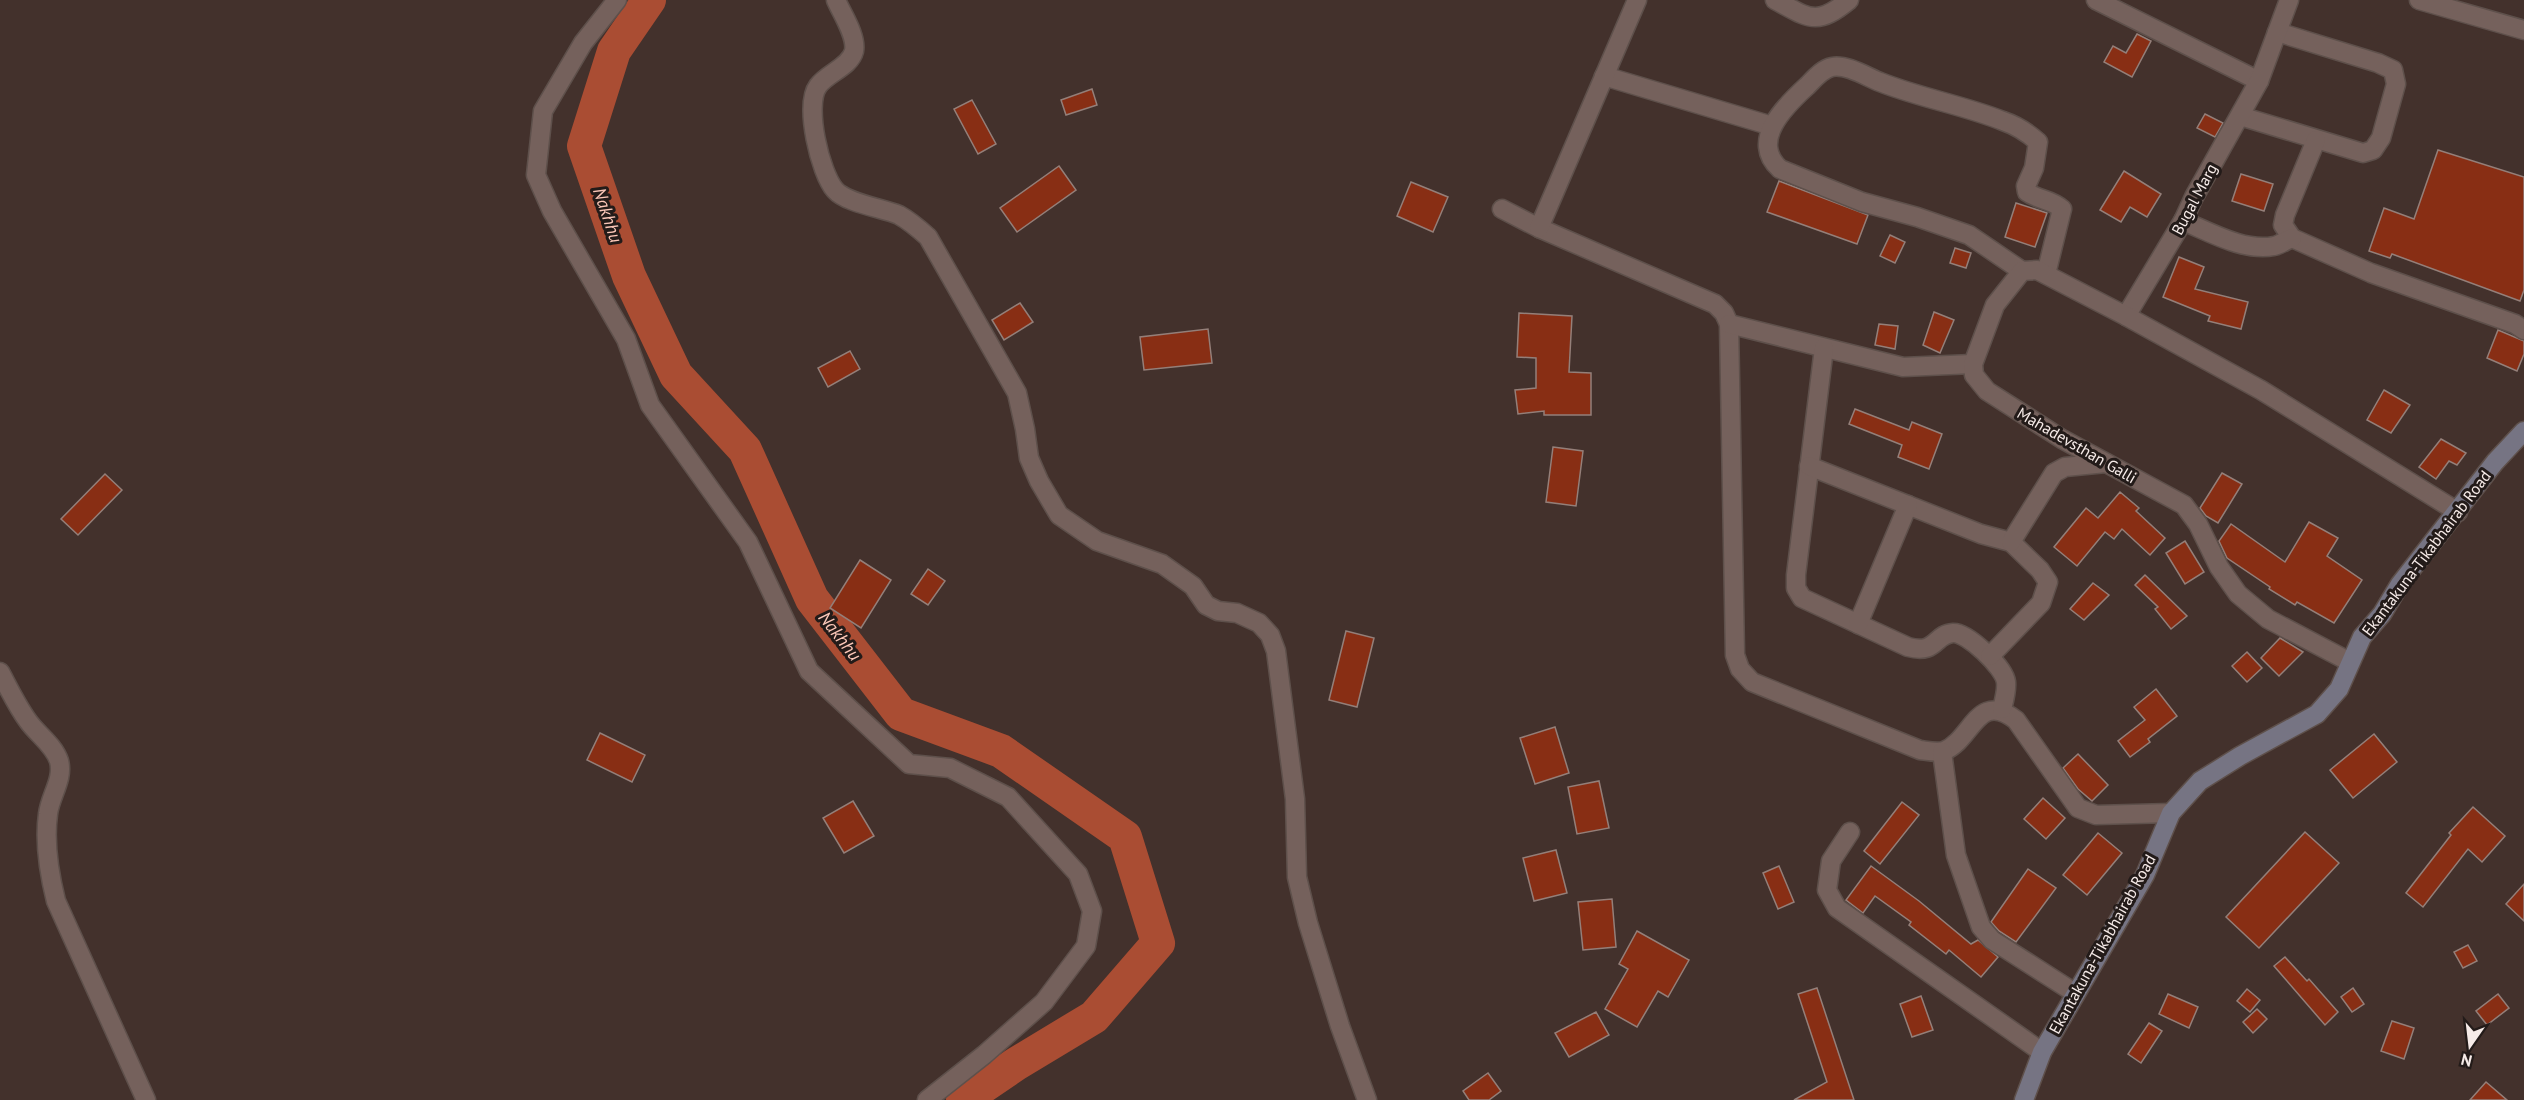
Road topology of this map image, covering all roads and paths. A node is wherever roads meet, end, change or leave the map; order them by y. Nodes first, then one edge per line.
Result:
1 (617, 0) edge
2 (836, 0) edge
3 (1636, 0) edge
4 (1775, 0) edge
5 (1849, 0) edge
6 (2096, 0) edge
7 (2289, 0) edge
8 (2419, 0) edge
9 (2468, 6) edge
10 (2524, 30) edge
11 (2277, 32) junction
12 (1604, 76) junction
13 (2259, 81) junction
14 (2240, 116) junction
15 (1772, 126) junction
16 (2316, 140) junction
17 (1502, 209) dead end
18 (2183, 221) junction
19 (1539, 228) junction
20 (2292, 238) junction
21 (2022, 271) junction
22 (2046, 274) junction
23 (2126, 316) junction
24 (1729, 324) junction
25 (2524, 330) edge
26 (1824, 348) junction
27 (1973, 364) junction
28 (2524, 431) edge
29 (2106, 463) junction
30 (1809, 466) junction
31 (1908, 505) junction
32 (2458, 512) junction
33 (2011, 542) junction
34 (1858, 624) junction
35 (1990, 656) junction
36 (2350, 662) junction
37 (0, 672) edge
38 (2002, 709) junction
39 (1942, 752) junction
40 (2171, 813) junction
41 (1850, 832) dead end
42 (2075, 993) junction
43 (2042, 1052) junction
44 (146, 1100) edge
45 (927, 1100) edge
46 (1367, 1100) edge
47 (2024, 1100) edge

1 - 45 street
2 - 46 street
3 - 12 street
4 - 5 street
6 - 13 street
7 - 11 street, Bugal Marg
8 - 9 street
9 - 10 street
11 - 13 street, Bugal Marg
11 - 16 street
12 - 15 street
12 - 19 street
13 - 14 street, Bugal Marg
14 - 16 street
14 - 18 street, Bugal Marg
15 - 21 street
15 - 22 street
16 - 20 street
17 - 19 street
18 - 20 street
18 - 23 street, Bugal Marg
19 - 24 street
20 - 25 street
21 - 22 street
21 - 27 street
22 - 23 street
23 - 32 street
24 - 26 street
24 - 39 street
26 - 27 street
26 - 30 street
27 - 29 street, Mahadevsthan Galli
28 - 32 main road, Ekantakuna-Tikabhairab Road
29 - 33 street
29 - 36 street, Mahadevsthan Galli
30 - 31 street
30 - 34 street
31 - 33 street
31 - 34 street
32 - 36 main road, Ekantakuna-Tikabhairab Road
33 - 35 street
34 - 35 street
35 - 38 street
36 - 40 main road, Ekantakuna-Tikabhairab Road
37 - 44 street
38 - 39 street
38 - 40 street
39 - 42 street
40 - 42 main road, Ekantakuna-Tikabhairab Road
41 - 43 street
42 - 43 main road, Ekantakuna-Tikabhairab Road
43 - 47 main road, Ekantakuna-Tikabhairab Road

